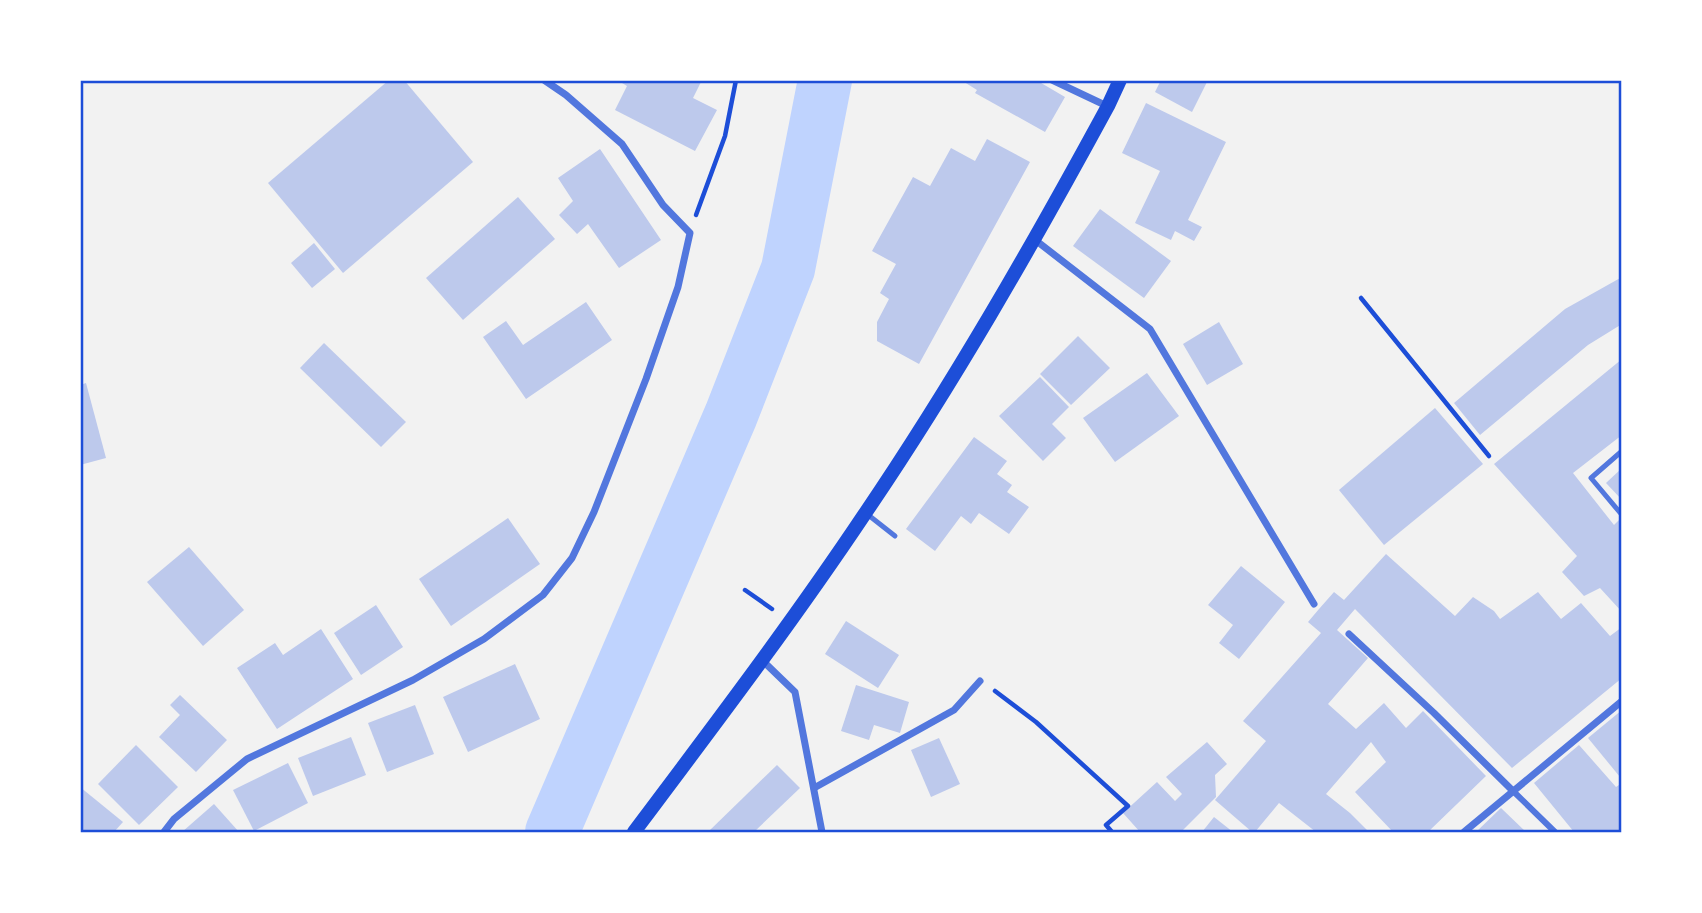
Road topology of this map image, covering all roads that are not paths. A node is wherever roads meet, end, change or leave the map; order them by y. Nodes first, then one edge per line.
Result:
1 (544, 80) edge
2 (1052, 80) edge
3 (1119, 80) edge
4 (1108, 107) junction
5 (1034, 238) junction
6 (1622, 451) edge
7 (865, 513) junction
8 (1622, 515) edge
9 (895, 536) dead end
10 (1314, 604) dead end
11 (1349, 634) dead end
12 (763, 661) junction
13 (980, 681) road end
14 (1622, 701) edge
15 (814, 788) junction
16 (1512, 790) junction
17 (164, 832) edge
18 (634, 832) edge
19 (822, 832) edge
20 (1464, 832) edge
21 (1555, 832) edge

1 - 17 street
2 - 4 street
3 - 4 main road
4 - 5 main road
5 - 7 main road
5 - 10 street
6 - 8 lane
7 - 9 lane
7 - 12 main road
11 - 16 street
12 - 15 street
12 - 18 main road
13 - 15 street
14 - 16 street
15 - 19 street
16 - 20 street
16 - 21 street

